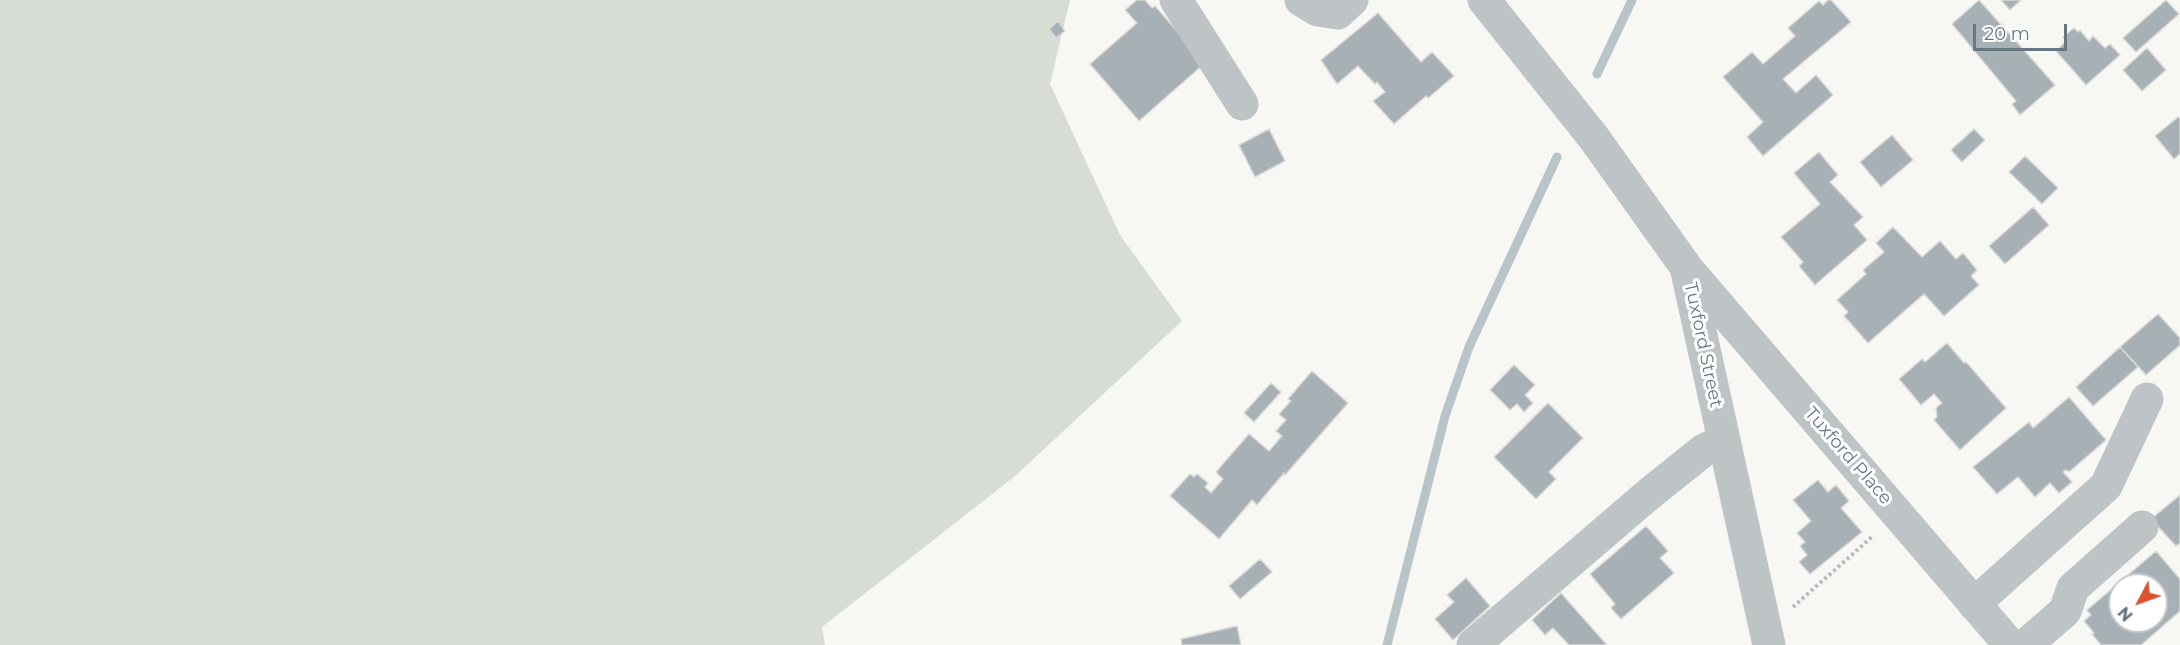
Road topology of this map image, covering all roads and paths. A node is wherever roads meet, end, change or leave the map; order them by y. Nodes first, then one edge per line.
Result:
1 (1176, 0) edge
2 (1301, 0) edge
3 (1352, 0) edge
4 (1484, 0) edge
5 (1242, 104) dead end
6 (1686, 267) junction
7 (2147, 399) dead end
8 (1724, 440) junction
9 (1897, 514) junction
10 (2142, 527) dead end
11 (1974, 604) junction
12 (1767, 638) edge
13 (1473, 645) edge
14 (2010, 645) edge
15 (2026, 645) edge

1 - 5 street
2 - 3 street
4 - 6 street, Tuxford Street
6 - 8 street, Tuxford Street
6 - 9 street, Tuxford Place
7 - 11 street
8 - 12 street, Tuxford Street
8 - 13 street
9 - 11 street, Tuxford Place
9 - 12 path
10 - 15 street
11 - 14 street, Tuxford Place

